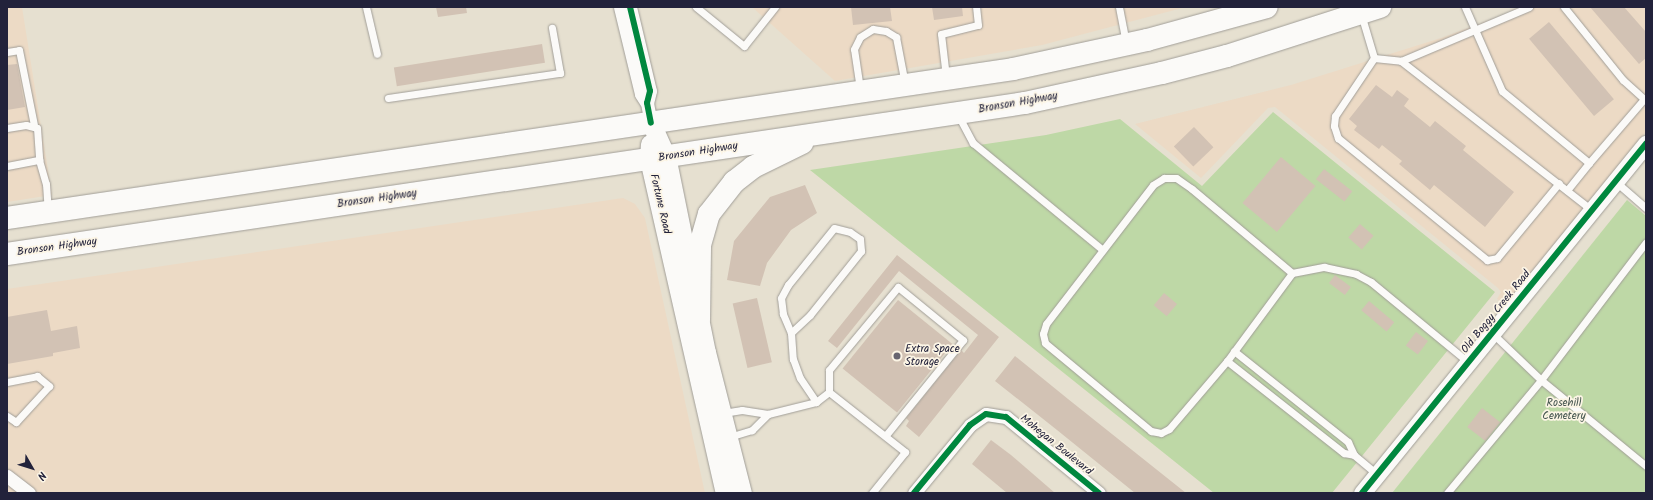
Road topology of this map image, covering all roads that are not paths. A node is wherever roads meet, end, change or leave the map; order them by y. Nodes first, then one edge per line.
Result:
1 (366, 7) edge
2 (620, 7) edge
3 (630, 7) edge
4 (696, 7) edge
5 (775, 7) edge
6 (976, 7) edge
7 (1119, 7) edge
8 (1267, 7) edge
9 (1465, 7) edge
10 (1529, 7) edge
11 (1564, 7) edge
12 (1368, 9) edge
13 (552, 28) dead end
14 (1476, 32) junction
15 (1126, 45) junction
16 (7, 52) edge
17 (377, 54) dead end
18 (1374, 58) junction
19 (1401, 61) junction
20 (946, 80) junction
21 (905, 86) junction
22 (861, 92) junction
23 (388, 98) dead end
24 (1645, 100) edge
25 (649, 113) junction
26 (958, 114) junction
27 (34, 126) junction
28 (7, 128) edge
29 (826, 132) junction
30 (1646, 144) edge
31 (658, 158) junction
32 (39, 160) junction
33 (1589, 163) junction
34 (7, 166) edge
35 (1615, 181) junction
36 (1558, 183) junction
37 (1567, 190) junction
38 (1644, 204) edge
39 (1592, 210) junction
40 (48, 212) junction
41 (7, 218) edge
42 (1646, 242) edge
43 (1103, 250) junction
44 (7, 254) edge
45 (1292, 272) junction
46 (699, 320) junction
47 (791, 333) junction
48 (1492, 333) junction
49 (1234, 351) junction
50 (1227, 361) junction
51 (1468, 362) junction
52 (1542, 380) junction
53 (7, 382) edge
54 (829, 392) junction
55 (816, 402) junction
56 (721, 413) junction
57 (768, 414) junction
58 (7, 416) edge
59 (886, 435) junction
60 (727, 437) junction
61 (1354, 455) junction
62 (1646, 466) edge
63 (7, 476) edge
64 (1371, 486) edge
65 (29, 493) edge
66 (725, 493) edge
67 (742, 493) edge
68 (872, 493) edge
69 (914, 493) edge
70 (1099, 493) edge
71 (1447, 493) edge

1 - 17 lane
2 - 25 street
3 - 25 street
4 - 5 lane
6 - 20 lane
7 - 15 lane
8 - 15 highway
9 - 14 lane
10 - 14 lane
11 - 24 lane
12 - 18 lane
12 - 26 highway, Bronson Highway
13 - 23 lane
14 - 19 lane
14 - 33 lane
15 - 20 highway
16 - 27 lane
18 - 19 lane
18 - 36 lane
19 - 36 lane
20 - 21 highway
21 - 22 highway
21 - 22 lane
22 - 25 highway
24 - 33 lane
25 - 31 main road, Fortune Road
25 - 40 highway
26 - 29 highway, Bronson Highway
26 - 43 lane
27 - 28 lane
27 - 32 lane
29 - 31 highway, Bronson Highway
29 - 46 highway
30 - 35 street, Old Boggy Creek Road
31 - 44 highway, Bronson Highway
31 - 46 main road, Fortune Road
31 - 66 main road, Fortune Road
32 - 34 lane
32 - 40 lane
33 - 37 lane
35 - 38 lane
35 - 39 street, Old Boggy Creek Road
36 - 37 lane
37 - 39 lane
39 - 48 street, Old Boggy Creek Road
40 - 41 highway
42 - 52 lane
43 - 45 lane
43 - 50 lane
45 - 49 lane
45 - 51 lane
46 - 56 main road, Fortune Road
47 - 47 lane
47 - 55 lane
48 - 51 street, Old Boggy Creek Road
48 - 52 lane
49 - 50 lane
49 - 61 lane
50 - 61 lane
51 - 64 street, Old Boggy Creek Road
52 - 62 lane
52 - 71 lane
53 - 58 lane
54 - 55 lane
54 - 59 lane
54 - 59 lane
55 - 57 lane
56 - 57 lane
56 - 60 main road, Fortune Road
57 - 60 lane
59 - 68 lane
60 - 67 main road, Fortune Road
61 - 64 lane
63 - 65 street
69 - 70 street, Mohegan Boulevard

